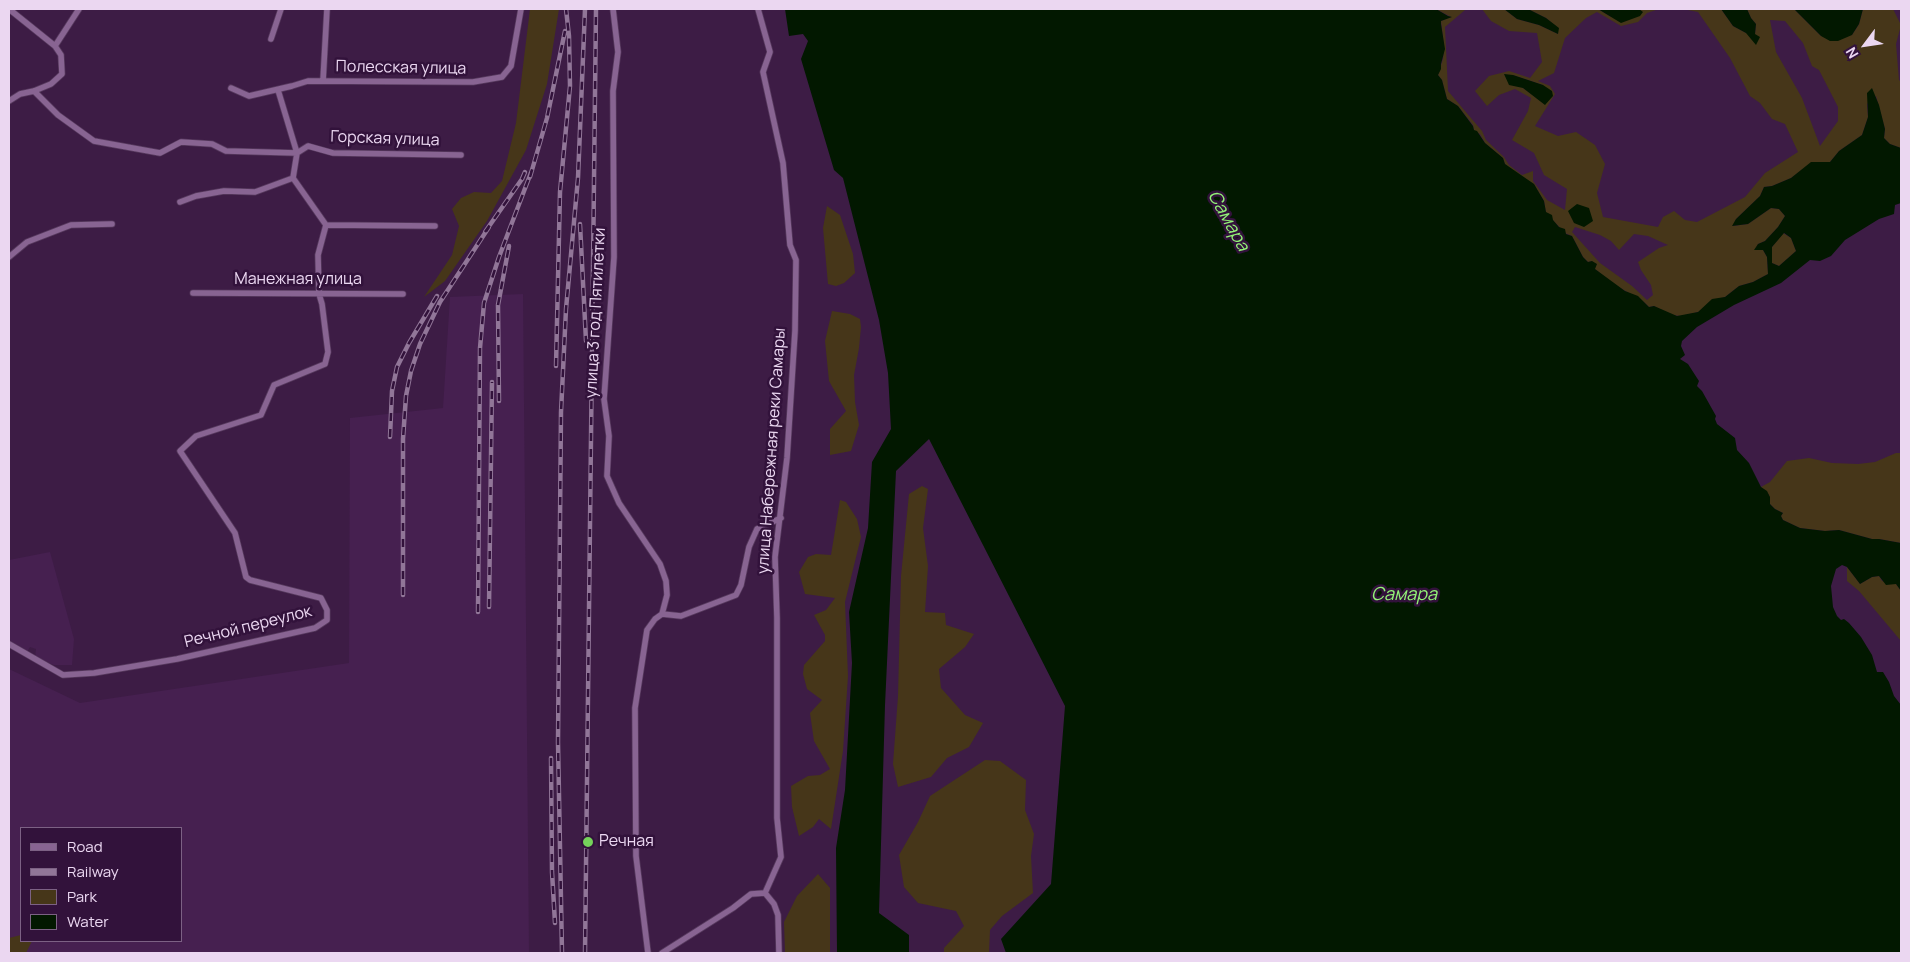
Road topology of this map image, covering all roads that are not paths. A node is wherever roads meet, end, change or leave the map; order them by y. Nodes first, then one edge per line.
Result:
1 (9, 9) edge
2 (79, 9) edge
3 (282, 9) edge
4 (327, 9) edge
5 (521, 9) edge
6 (613, 9) edge
7 (758, 9) edge
8 (271, 39) dead end
9 (55, 46) junction
10 (323, 81) junction
11 (231, 88) dead end
12 (278, 90) junction
13 (34, 91) junction
14 (9, 101) edge
15 (297, 153) junction
16 (461, 155) dead end
17 (294, 178) junction
18 (180, 202) dead end
19 (112, 224) dead end
20 (326, 225) junction
21 (435, 226) dead end
22 (9, 257) edge
23 (193, 293) dead end
24 (319, 294) junction
25 (403, 294) dead end
26 (781, 518) junction
27 (662, 614) junction
28 (9, 644) edge
29 (765, 894) junction
30 (648, 953) edge
31 (662, 953) edge
32 (779, 953) edge

1 - 9 street
2 - 9 street
3 - 8 street
4 - 10 street
5 - 10 street, Полесская улица
6 - 27 street, улица 3 год Пятилетки
7 - 26 street, улица Набережная реки Самары
9 - 13 street
10 - 12 street, Полесская улица
11 - 12 street, Полесская улица
12 - 15 street
13 - 14 street
13 - 15 street, Горская улица
15 - 16 street, Горская улица
15 - 17 street
17 - 18 street
17 - 20 street
19 - 22 street
20 - 21 street
20 - 24 street, Речной переулок
23 - 24 street, Манежная улица
24 - 25 street, Манежная улица
24 - 28 street, Речной переулок
26 - 27 street
26 - 29 street, улица Набережная реки Самары
27 - 30 street, улица 3 год Пятилетки
29 - 31 street
29 - 32 street

